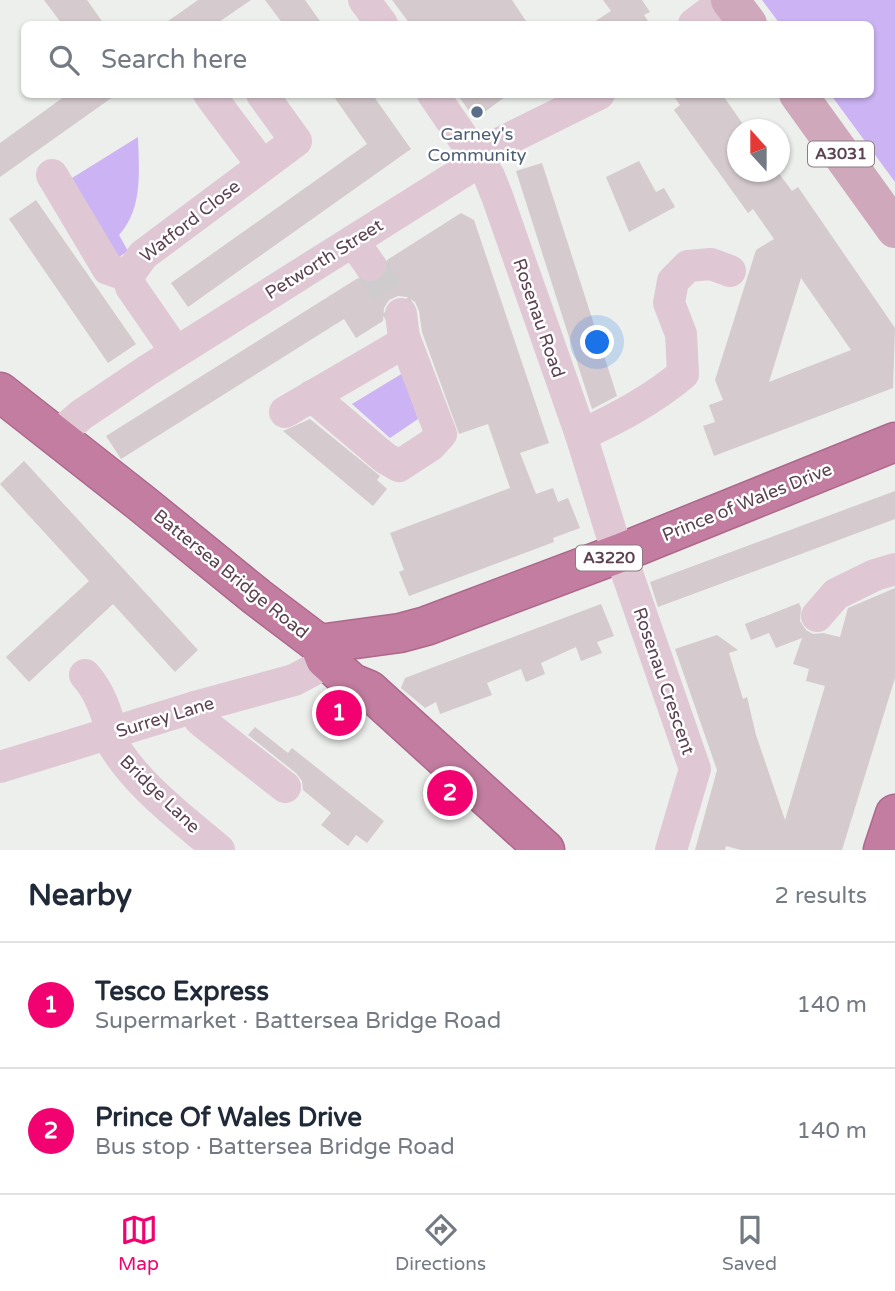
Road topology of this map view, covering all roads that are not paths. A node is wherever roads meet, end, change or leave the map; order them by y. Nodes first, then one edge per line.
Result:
1 (364, 0) edge
2 (728, 0) edge
3 (380, 21) edge
4 (698, 21) edge
5 (745, 21) edge
6 (212, 98) edge
7 (265, 98) edge
8 (436, 98) edge
9 (591, 98) edge
10 (801, 98) edge
11 (478, 160) junction
12 (262, 165) junction
13 (52, 175) dead end
14 (895, 229) edge
15 (730, 271) dead end
16 (128, 276) junction
17 (176, 352) junction
18 (0, 392) edge
19 (312, 396) junction
20 (285, 412) dead end
21 (581, 435) junction
22 (57, 436) junction
23 (895, 442) edge
24 (620, 553) junction
25 (895, 569) edge
26 (817, 616) dead end
27 (400, 633) junction
28 (322, 652) junction
29 (85, 675) dead end
30 (369, 690) junction
31 (195, 707) junction
32 (109, 733) junction
33 (0, 767) edge
34 (285, 788) dead end
35 (895, 814) edge
36 (528, 845) edge
37 (219, 850) edge
38 (671, 850) edge
39 (883, 850) edge

1 - 3 street
2 - 4 street
2 - 5 main road
6 - 12 street
7 - 12 street, Watford Close
8 - 11 street, Rosenau Road
9 - 11 street, Petworth Street
10 - 14 main road, A3031
11 - 17 street, Petworth Street
11 - 21 street, Rosenau Road
12 - 16 street, Watford Close
13 - 16 street
15 - 21 street
16 - 17 street, Watford Close
17 - 22 street, Petworth Street
18 - 22 highway, Battersea Bridge Road
19 - 19 street
19 - 20 street
21 - 24 street, Rosenau Road
22 - 28 highway, Battersea Bridge Road
23 - 24 highway, Prince of Wales Drive / A3220
24 - 27 highway, Prince of Wales Drive / A3220
24 - 38 street, Rosenau Crescent
25 - 26 street
27 - 28 highway, Prince of Wales Drive / A3220
27 - 30 highway
28 - 30 highway, Battersea Bridge Road
28 - 31 street, Surrey Lane
29 - 32 street, Bridge Lane
30 - 36 highway, Battersea Bridge Road
31 - 32 street, Surrey Lane
31 - 34 street
32 - 33 street, Surrey Lane
32 - 37 street, Bridge Lane
35 - 39 highway

